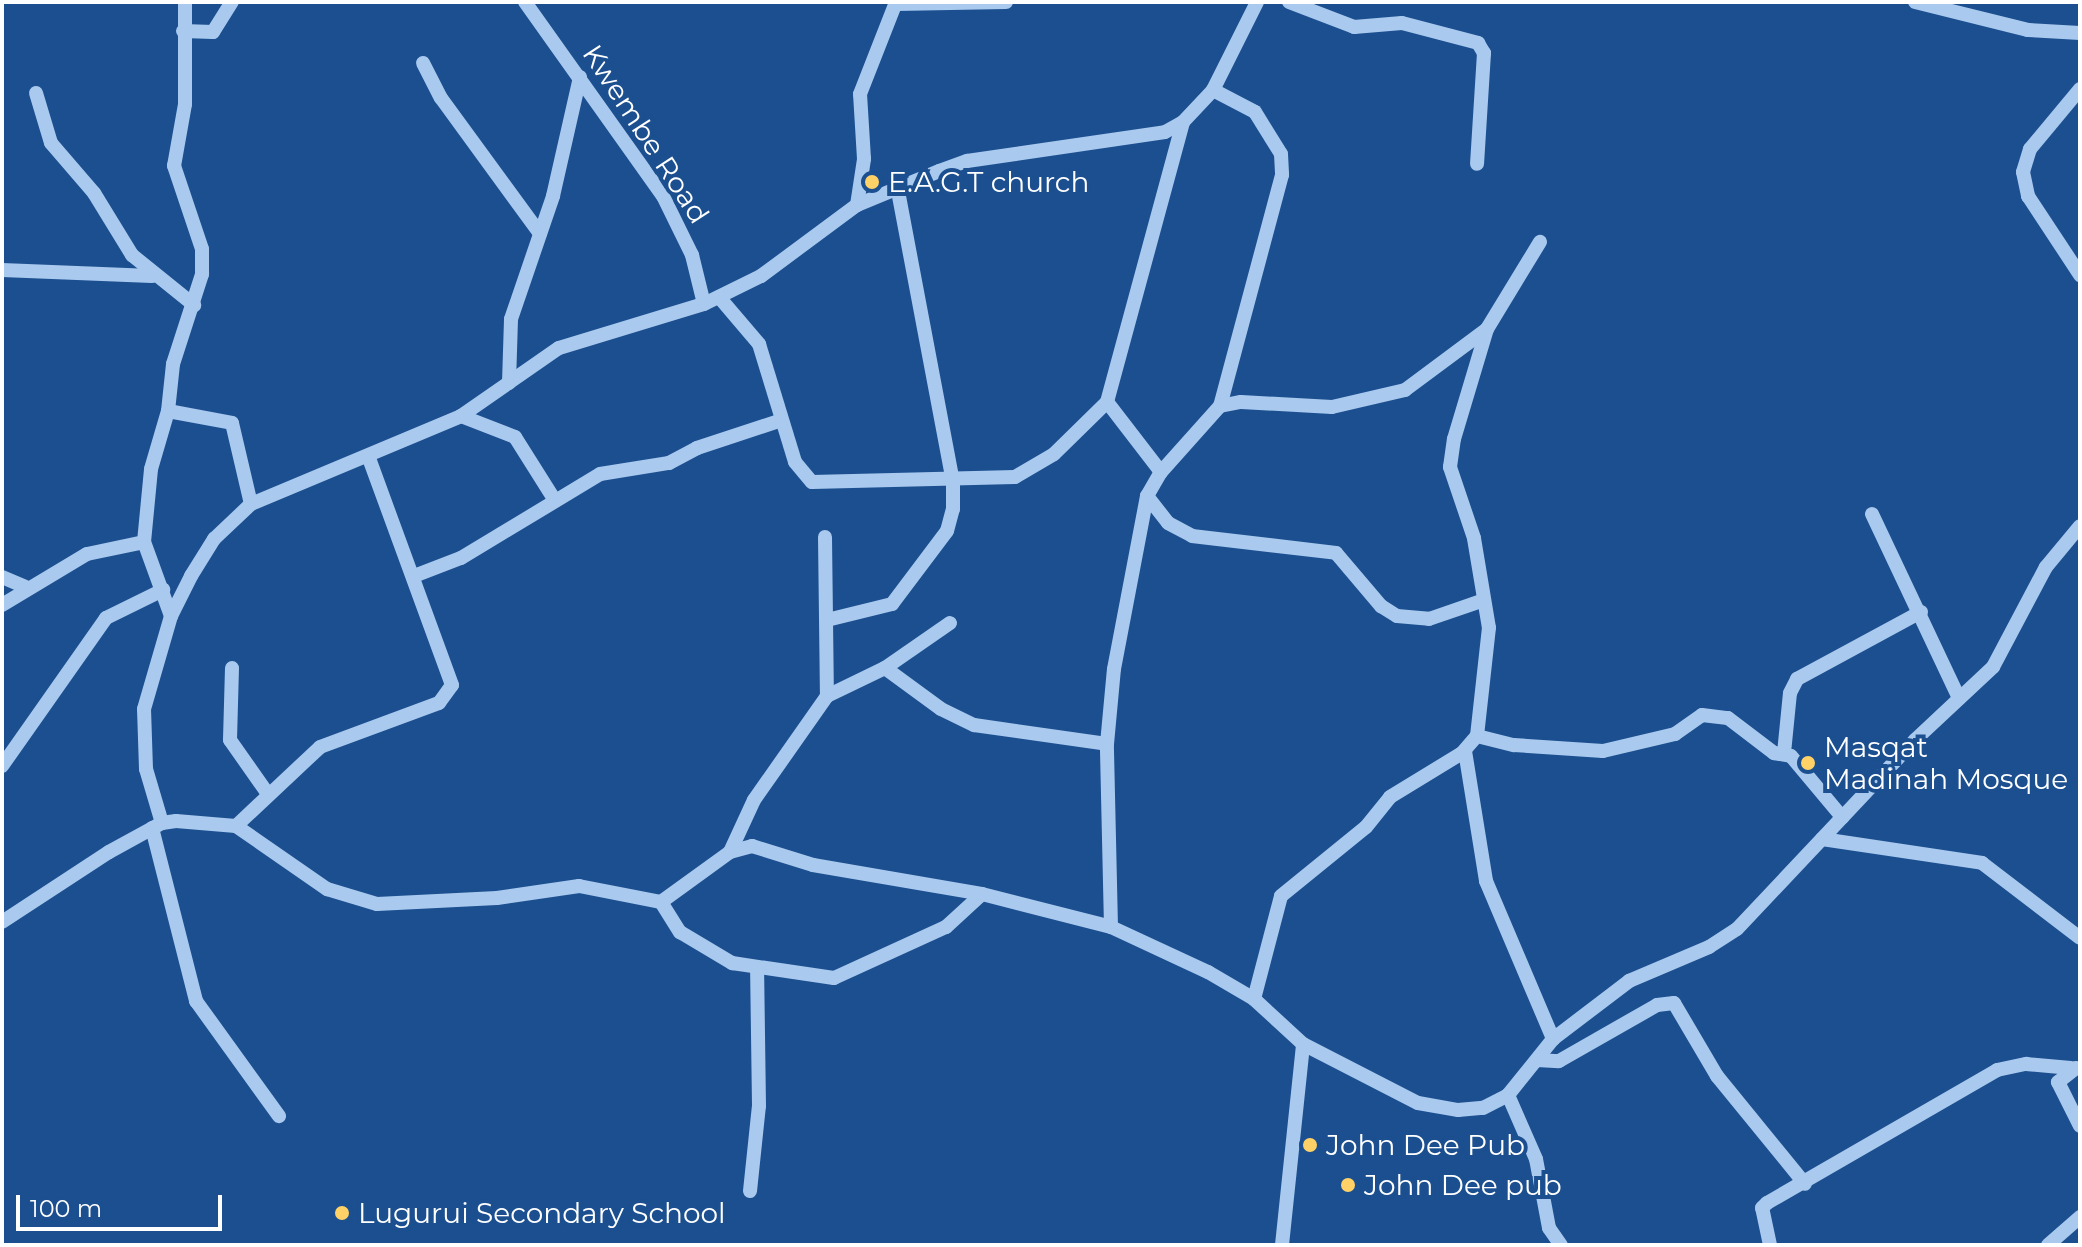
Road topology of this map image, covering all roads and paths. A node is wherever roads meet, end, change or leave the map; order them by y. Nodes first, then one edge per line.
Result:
1 (185, 2) edge
2 (232, 2) edge
3 (525, 2) edge
4 (1006, 2) edge
5 (1257, 2) edge
6 (1289, 2) edge
7 (1915, 2) edge
8 (896, 3) edge
9 (183, 31) junction
10 (2080, 33) edge
11 (423, 63) dead end
12 (580, 77) junction
13 (2080, 89) edge
14 (1213, 90) junction
15 (36, 93) dead end
16 (1183, 122) junction
17 (1477, 164) dead end
18 (898, 192) junction
19 (857, 205) junction
20 (540, 234) junction
21 (1540, 242) dead end
22 (2, 270) edge
23 (2079, 270) edge
24 (152, 276) junction
25 (719, 297) junction
26 (704, 304) junction
27 (194, 305) junction
28 (1487, 329) junction
29 (509, 383) junction
30 (1107, 402) junction
31 (1220, 406) junction
32 (168, 411) junction
33 (461, 416) junction
34 (782, 420) junction
35 (369, 458) junction
36 (1161, 472) junction
37 (953, 482) junction
38 (1147, 496) junction
39 (554, 499) junction
40 (251, 504) junction
41 (1872, 514) dead end
42 (2080, 526) edge
43 (825, 537) dead end
44 (144, 542) junction
45 (414, 576) junction
46 (2, 577) edge
47 (25, 587) junction
48 (163, 590) junction
49 (1484, 600) junction
50 (2, 605) edge
51 (1921, 612) junction
52 (171, 616) junction
53 (827, 620) junction
54 (950, 623) dead end
55 (232, 668) dead end
56 (885, 668) junction
57 (827, 696) junction
58 (1959, 698) junction
59 (1477, 736) junction
60 (1107, 744) junction
61 (1465, 751) junction
62 (1784, 753) junction
63 (2, 766) edge
64 (268, 794) junction
65 (1842, 817) junction
66 (157, 826) junction
67 (236, 826) junction
68 (1822, 839) junction
69 (730, 852) junction
70 (982, 894) junction
71 (661, 902) junction
72 (2, 922) edge
73 (1111, 927) junction
74 (2080, 938) edge
75 (757, 969) junction
76 (1254, 999) junction
77 (1553, 1039) junction
78 (1303, 1044) junction
79 (1537, 1060) junction
80 (2076, 1068) edge
81 (1508, 1095) junction
82 (279, 1116) dead end
83 (2080, 1126) edge
84 (1805, 1184) junction
85 (750, 1191) dead end
86 (2080, 1217) edge
87 (2068, 1238) edge
88 (1282, 1245) edge
89 (1561, 1245) edge
90 (1770, 1245) edge
91 (2048, 1245) edge

1 - 9 street
2 - 9 street
3 - 12 street, Kwembe Road
4 - 8 street
5 - 14 street
6 - 17 street
7 - 10 street
8 - 19 street
9 - 27 street
11 - 20 street
12 - 20 street
12 - 26 street, Kwembe Road
13 - 23 street
14 - 16 street
14 - 31 street
15 - 24 street
16 - 18 street
16 - 30 street
18 - 19 street
18 - 37 street
19 - 25 street
20 - 29 street
21 - 28 street
22 - 24 street
24 - 27 street
25 - 26 street
25 - 34 street
26 - 29 street
27 - 32 street
28 - 31 street
28 - 49 street
29 - 33 street
30 - 36 street
30 - 37 street
31 - 36 street
32 - 40 street
32 - 44 street
33 - 35 street
33 - 39 street
34 - 37 street
34 - 39 street
35 - 40 street
35 - 45 street
36 - 38 street
37 - 53 street
38 - 49 street
38 - 60 street
39 - 45 street
40 - 52 street
41 - 51 street
42 - 58 street
43 - 53 street
44 - 47 street
44 - 48 street
45 - 64 street
46 - 47 street
47 - 50 street
48 - 52 street
48 - 63 street
49 - 59 street
51 - 58 street
51 - 62 street
52 - 66 street
53 - 57 street
54 - 56 street
55 - 64 street
56 - 57 street
56 - 60 street
57 - 69 street
58 - 65 street
59 - 61 street
59 - 62 street
60 - 73 street
61 - 76 street
61 - 77 street
62 - 65 street
64 - 67 street
65 - 68 street
66 - 67 street
66 - 72 street
66 - 82 street
67 - 71 street
68 - 74 street
68 - 77 street
69 - 70 street
69 - 71 street
70 - 73 street
70 - 75 street
71 - 75 street
73 - 76 street
75 - 85 street
76 - 78 street
77 - 79 street
78 - 81 street
78 - 88 street
79 - 81 street
79 - 84 street
80 - 83 street
80 - 84 street
81 - 89 street
84 - 90 street
86 - 87 street
87 - 91 street

